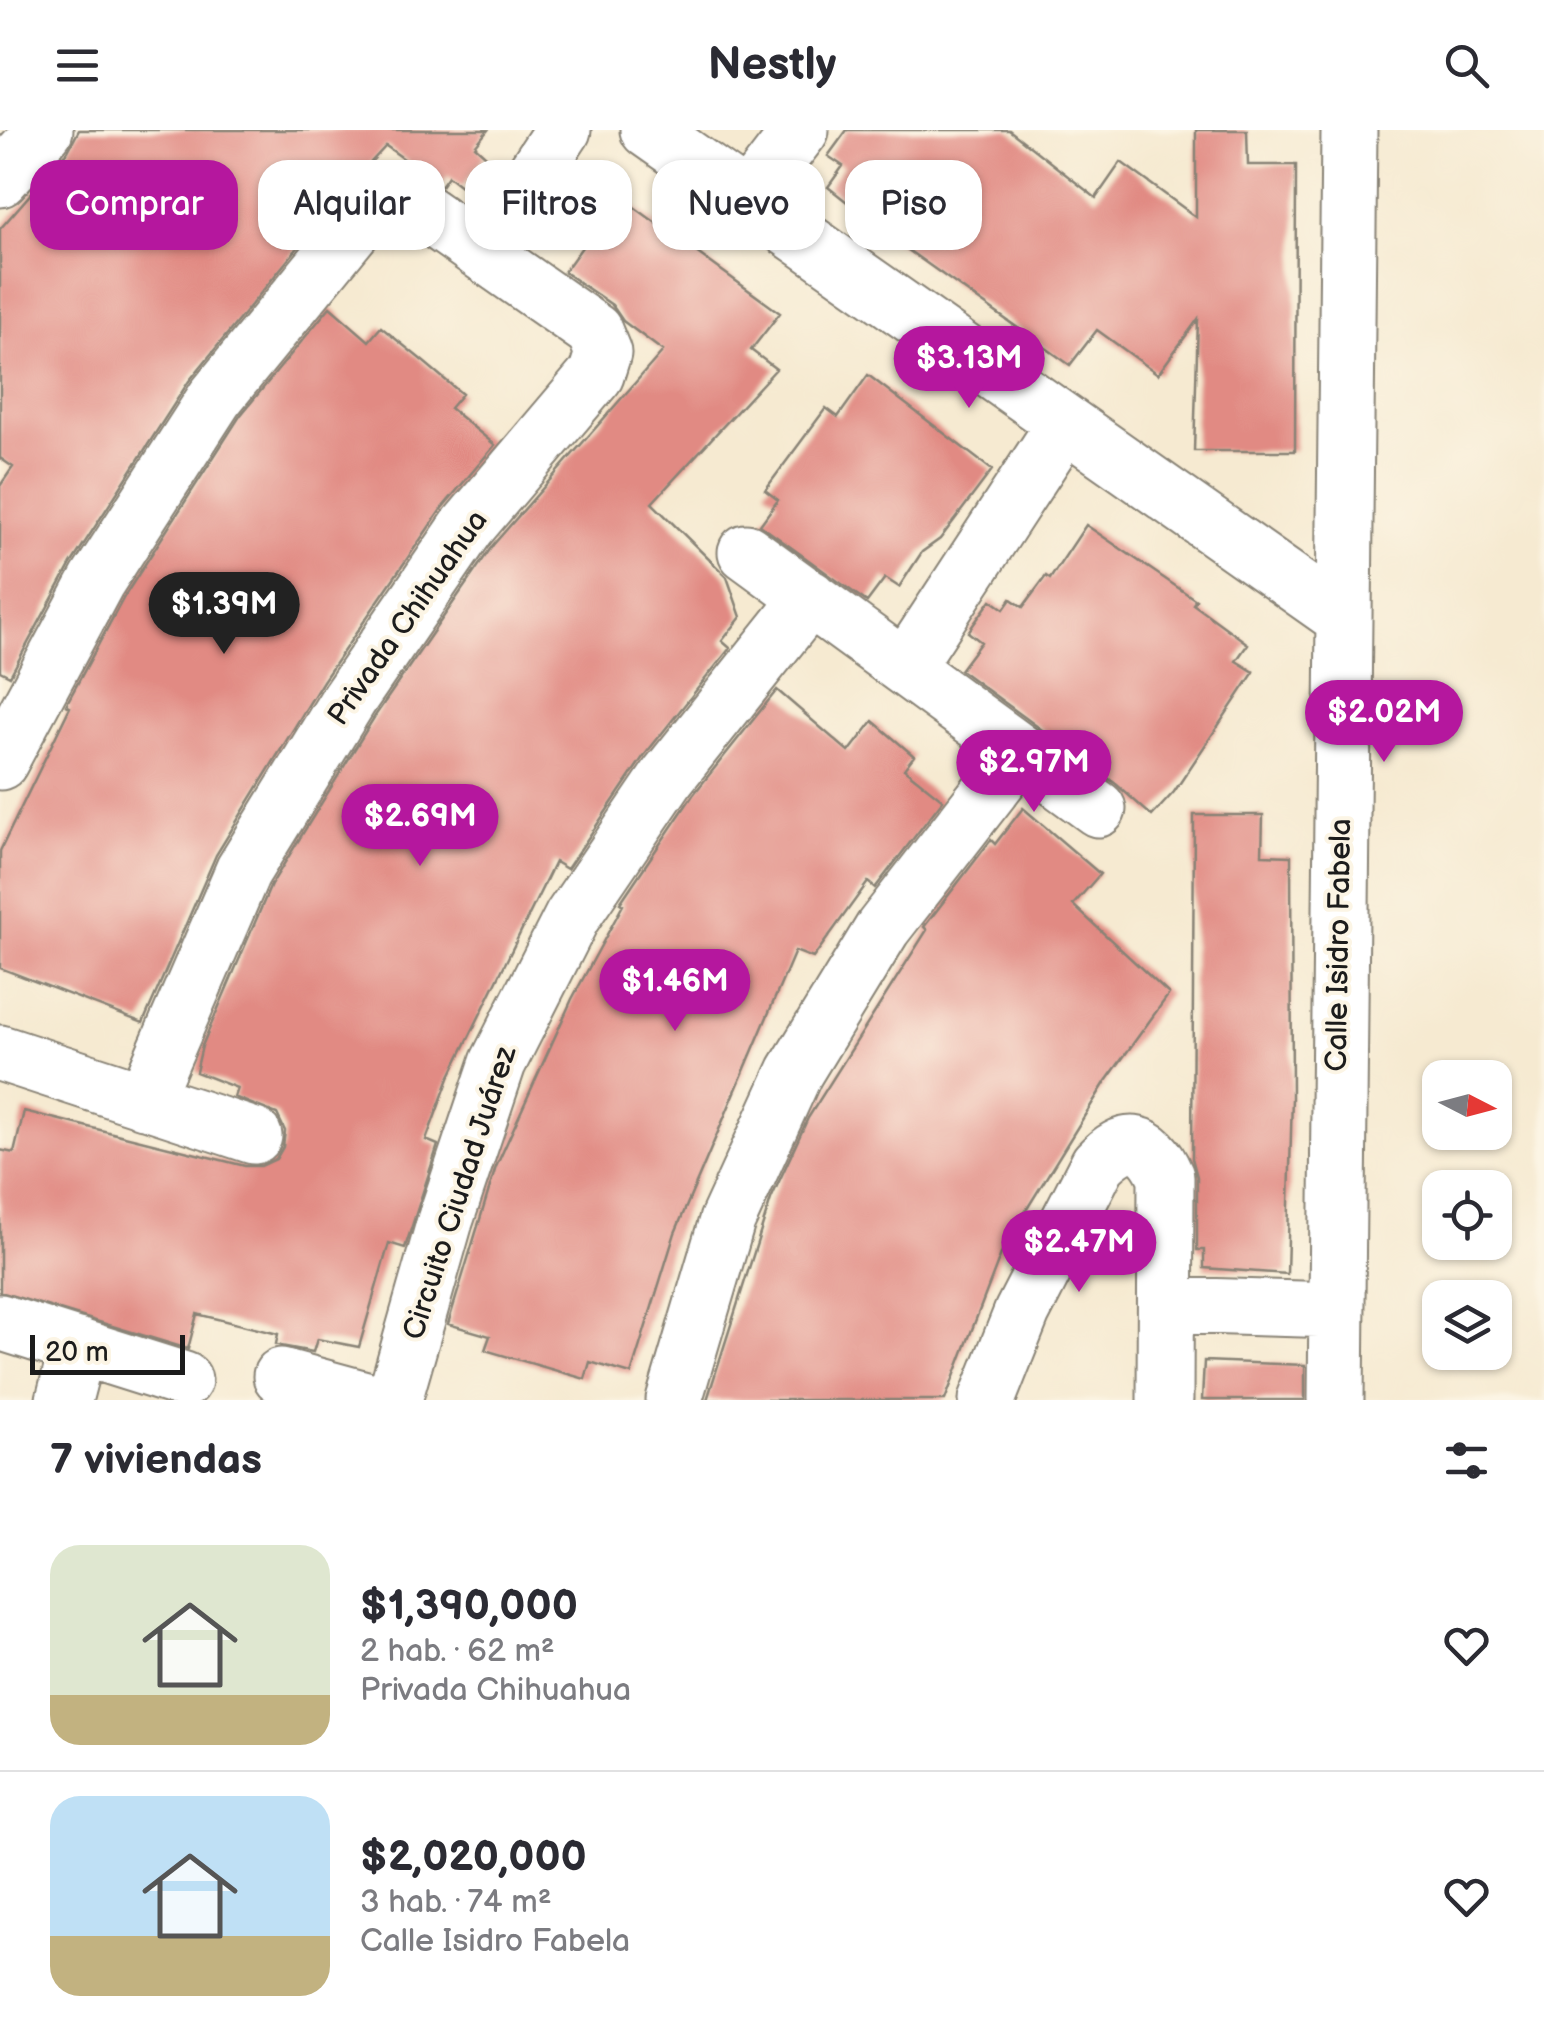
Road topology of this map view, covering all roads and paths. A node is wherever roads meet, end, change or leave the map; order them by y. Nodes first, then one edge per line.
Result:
1 (45, 130) edge
2 (563, 130) edge
3 (648, 130) edge
4 (801, 130) edge
5 (1348, 130) edge
6 (688, 160) edge
7 (778, 160) edge
8 (0, 179) edge
9 (814, 250) edge
10 (483, 251) junction
11 (1064, 425) junction
12 (746, 552) dead end
13 (810, 598) junction
14 (1342, 618) junction
15 (905, 668) junction
16 (1020, 752) junction
17 (0, 762) edge
18 (1098, 809) dead end
19 (0, 1053) edge
20 (144, 1101) junction
21 (254, 1136) dead end
22 (1168, 1305) junction
23 (1336, 1310) junction
24 (0, 1322) edge
25 (78, 1346) junction
26 (281, 1376) dead end
27 (184, 1380) dead end
28 (64, 1400) edge
29 (369, 1400) edge
30 (394, 1400) edge
31 (674, 1400) edge
32 (987, 1400) edge
33 (1166, 1400) edge
34 (1336, 1400) edge

1 - 8 street
2 - 10 street
3 - 6 street
4 - 7 street
5 - 14 street, Calle Isidro Fabela
9 - 11 street
10 - 17 street, Privada Chihuahua
10 - 20 street, Privada Chihuahua
11 - 14 street
11 - 15 street
12 - 13 street
13 - 15 street
13 - 30 street, Circuito Ciudad Juárez
14 - 23 street, Calle Isidro Fabela
15 - 16 street
16 - 18 street
16 - 31 street
19 - 20 street
20 - 21 street
22 - 23 street
22 - 32 street
22 - 33 street
23 - 34 street, Calle Isidro Fabela
24 - 25 street
25 - 27 street
25 - 28 street
26 - 29 street

